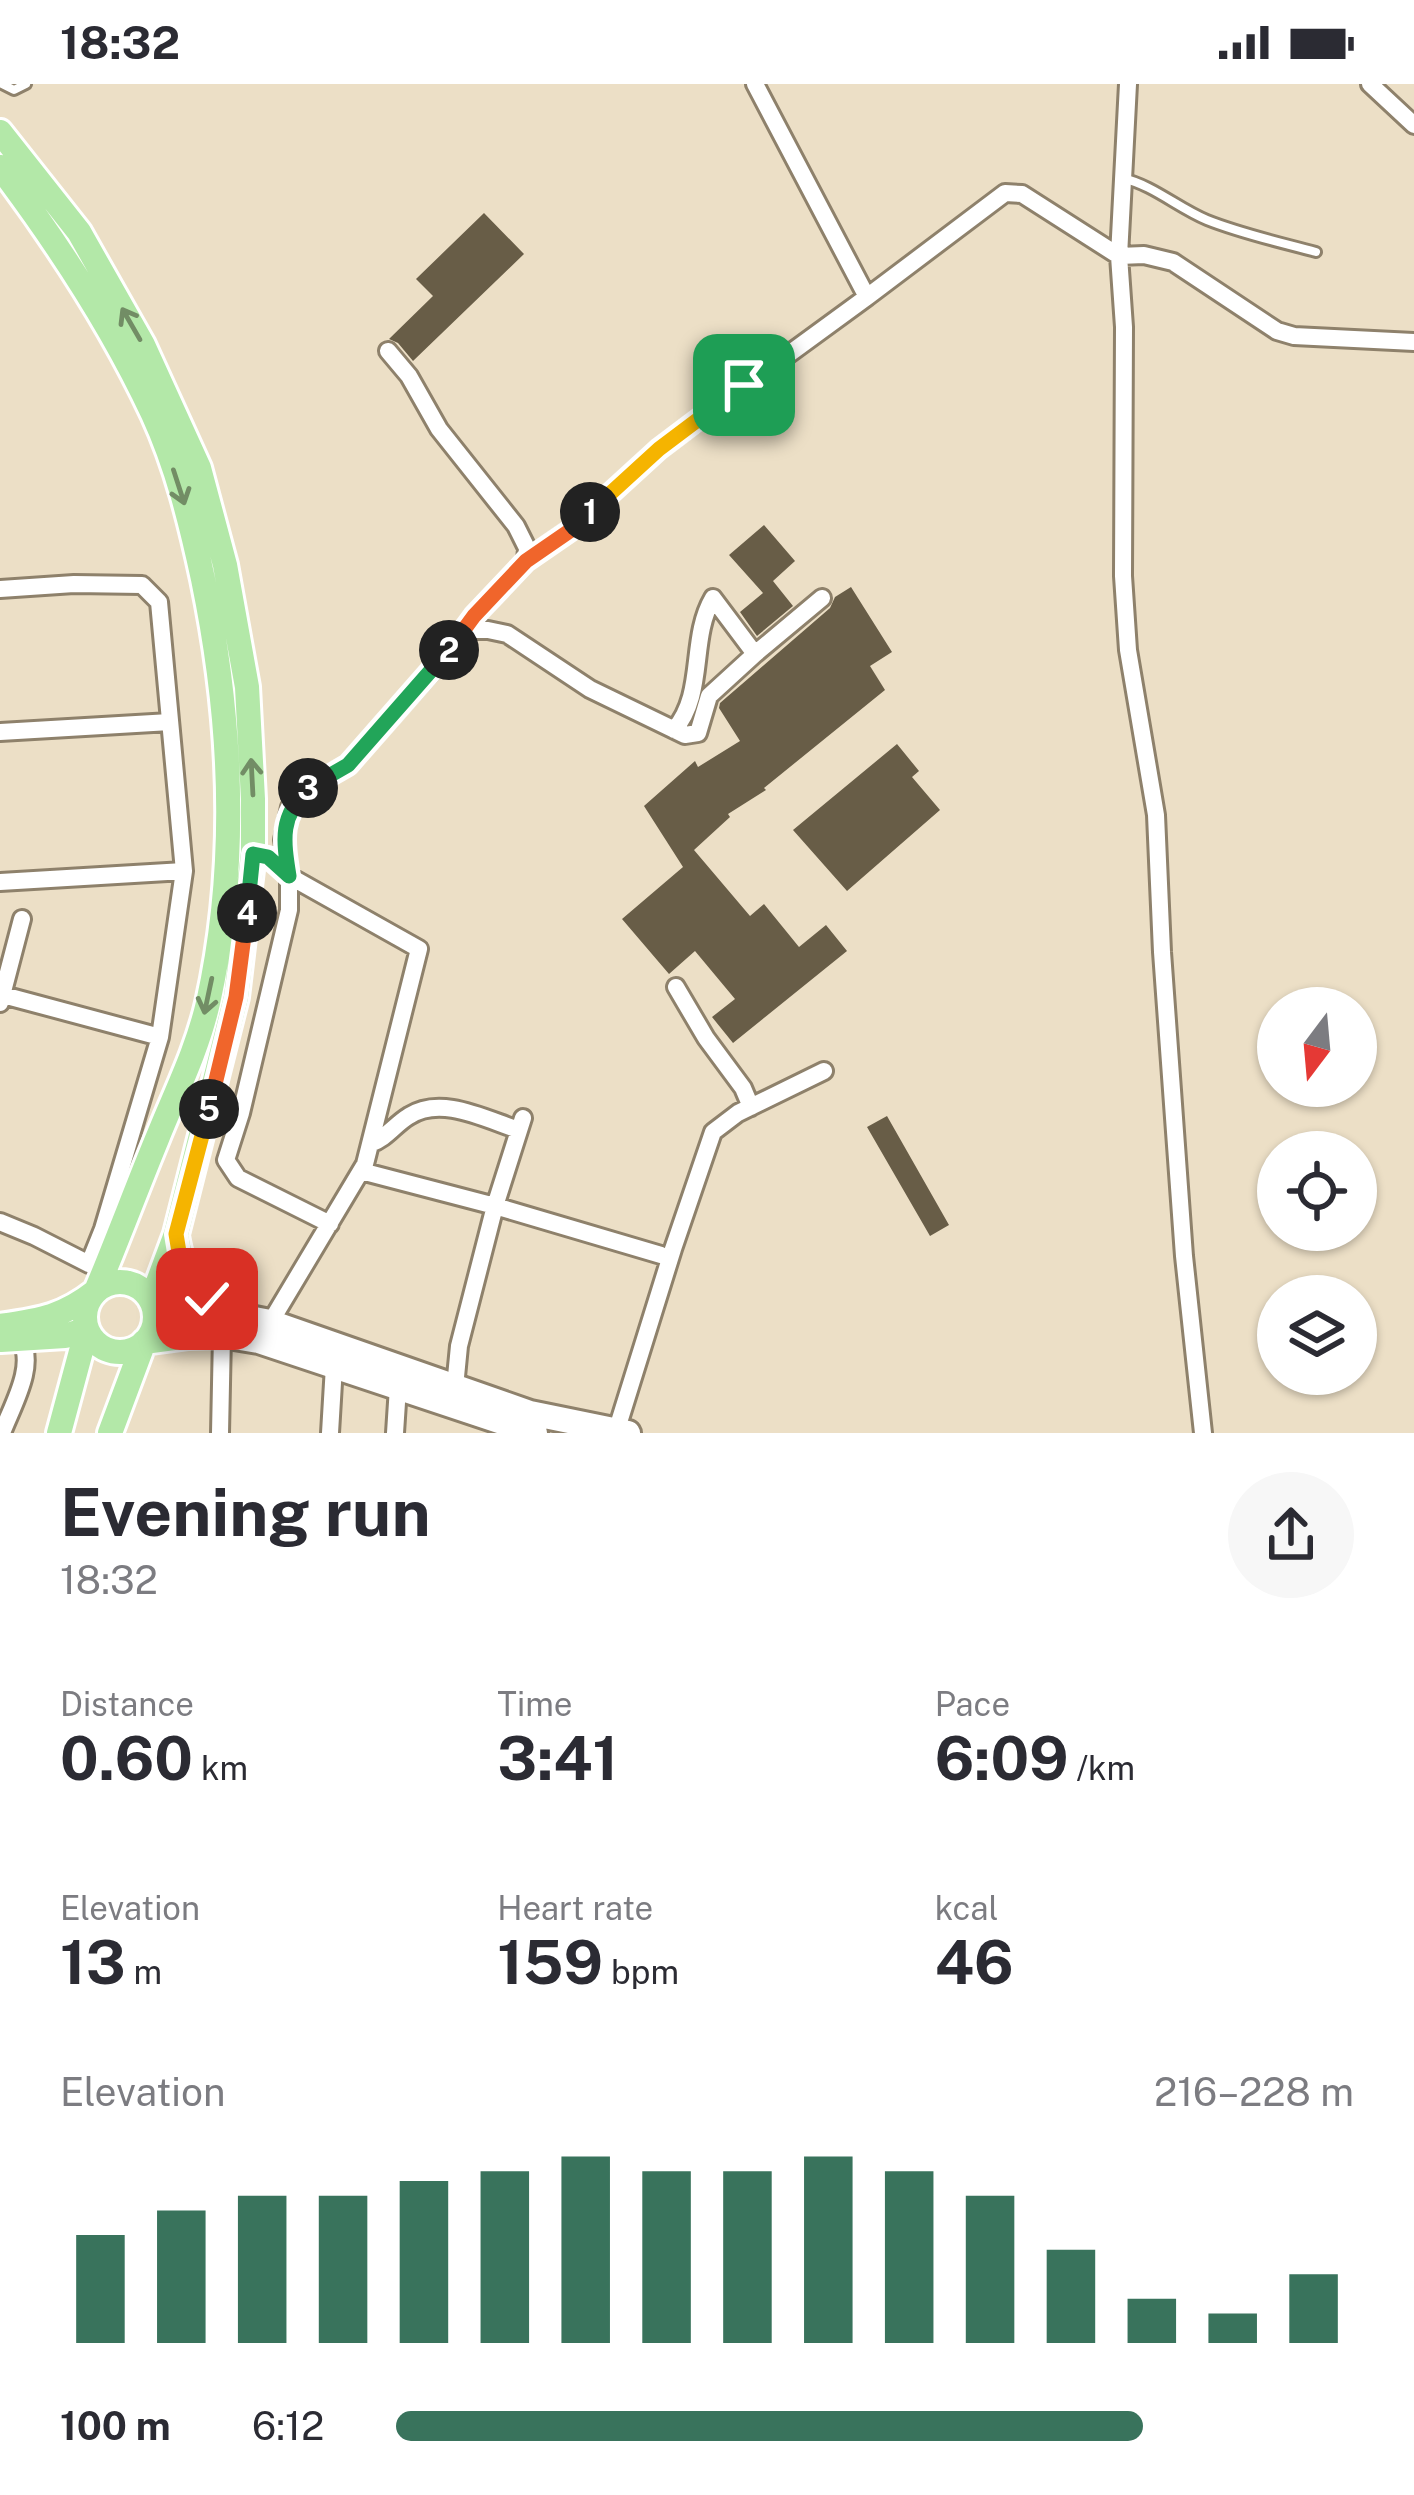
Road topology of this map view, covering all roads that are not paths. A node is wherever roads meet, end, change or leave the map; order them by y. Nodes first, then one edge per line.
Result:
1 (2, 84) edge
2 (26, 84) edge
3 (755, 84) edge
4 (1128, 84) edge
5 (1370, 84) edge
6 (1414, 125) edge
7 (0, 132) edge
8 (0, 167) edge
9 (1122, 178) junction
10 (1316, 252) dead end
11 (1119, 256) junction
12 (867, 297) junction
13 (1414, 342) edge
14 (388, 351) dead end
15 (526, 561) junction
16 (0, 589) edge
17 (822, 598) dead end
18 (464, 630) junction
19 (754, 654) junction
20 (170, 722) junction
21 (674, 730) junction
22 (0, 732) edge
23 (253, 854) junction
24 (184, 871) junction
25 (289, 876) junction
26 (0, 882) edge
27 (22, 919) dead end
28 (676, 987) dead end
29 (2, 1000) edge
30 (160, 1037) junction
31 (824, 1071) dead end
32 (751, 1107) junction
33 (370, 1144) junction
34 (361, 1171) junction
35 (495, 1206) junction
36 (0, 1222) edge
37 (330, 1224) junction
38 (176, 1234) junction
39 (661, 1256) dead end
40 (96, 1292) junction
41 (151, 1301) junction
42 (226, 1325) junction
43 (87, 1329) junction
44 (264, 1332) junction
45 (7, 1335) edge
46 (144, 1342) junction
47 (334, 1366) junction
48 (398, 1387) junction
49 (455, 1387) junction
50 (67, 1399) junction
51 (616, 1432) edge
52 (2, 1433) edge
53 (58, 1433) edge
54 (110, 1433) edge
55 (220, 1433) edge
56 (330, 1433) edge
57 (395, 1433) edge
58 (535, 1433) edge
59 (628, 1433) edge
60 (1203, 1433) edge

1 - 2 lane
3 - 12 street
4 - 9 street
5 - 6 street
23 -> 7 main road
8 -> 40 main road
9 - 10 lane
9 - 11 street
11 - 12 street
11 - 13 street
11 - 60 street
12 - 15 street
14 - 15 street
15 - 18 street
16 - 20 street
17 - 19 street
18 - 21 street
18 - 25 street
19 - 21 street
19 - 21 street
20 - 22 street
20 - 24 street
23 - 25 street
23 - 38 main road
24 - 26 street
24 - 30 street
25 - 33 street
25 - 37 street
27 - 29 street
28 - 32 street
29 - 30 street
30 - 36 street
31 - 32 street
32 - 51 street
33 - 34 street
33 - 35 street
34 - 35 street
34 - 37 street
35 - 39 street
35 - 49 street
37 - 44 street
38 - 41 main road
38 - 42 main road
40 - 41 main road
40 - 43 main road
40 - 45 main road
41 - 42 main road
41 - 46 main road
42 - 44 street
42 - 46 main road
42 - 55 street
43 - 45 main road
43 - 46 main road
43 - 50 main road
44 - 47 street
44 - 49 street
45 - 50 main road
45 - 52 street
46 - 54 main road
47 - 48 street
47 - 56 street
48 - 57 street
48 - 58 street
49 - 51 street
50 - 53 main road
51 - 59 street

